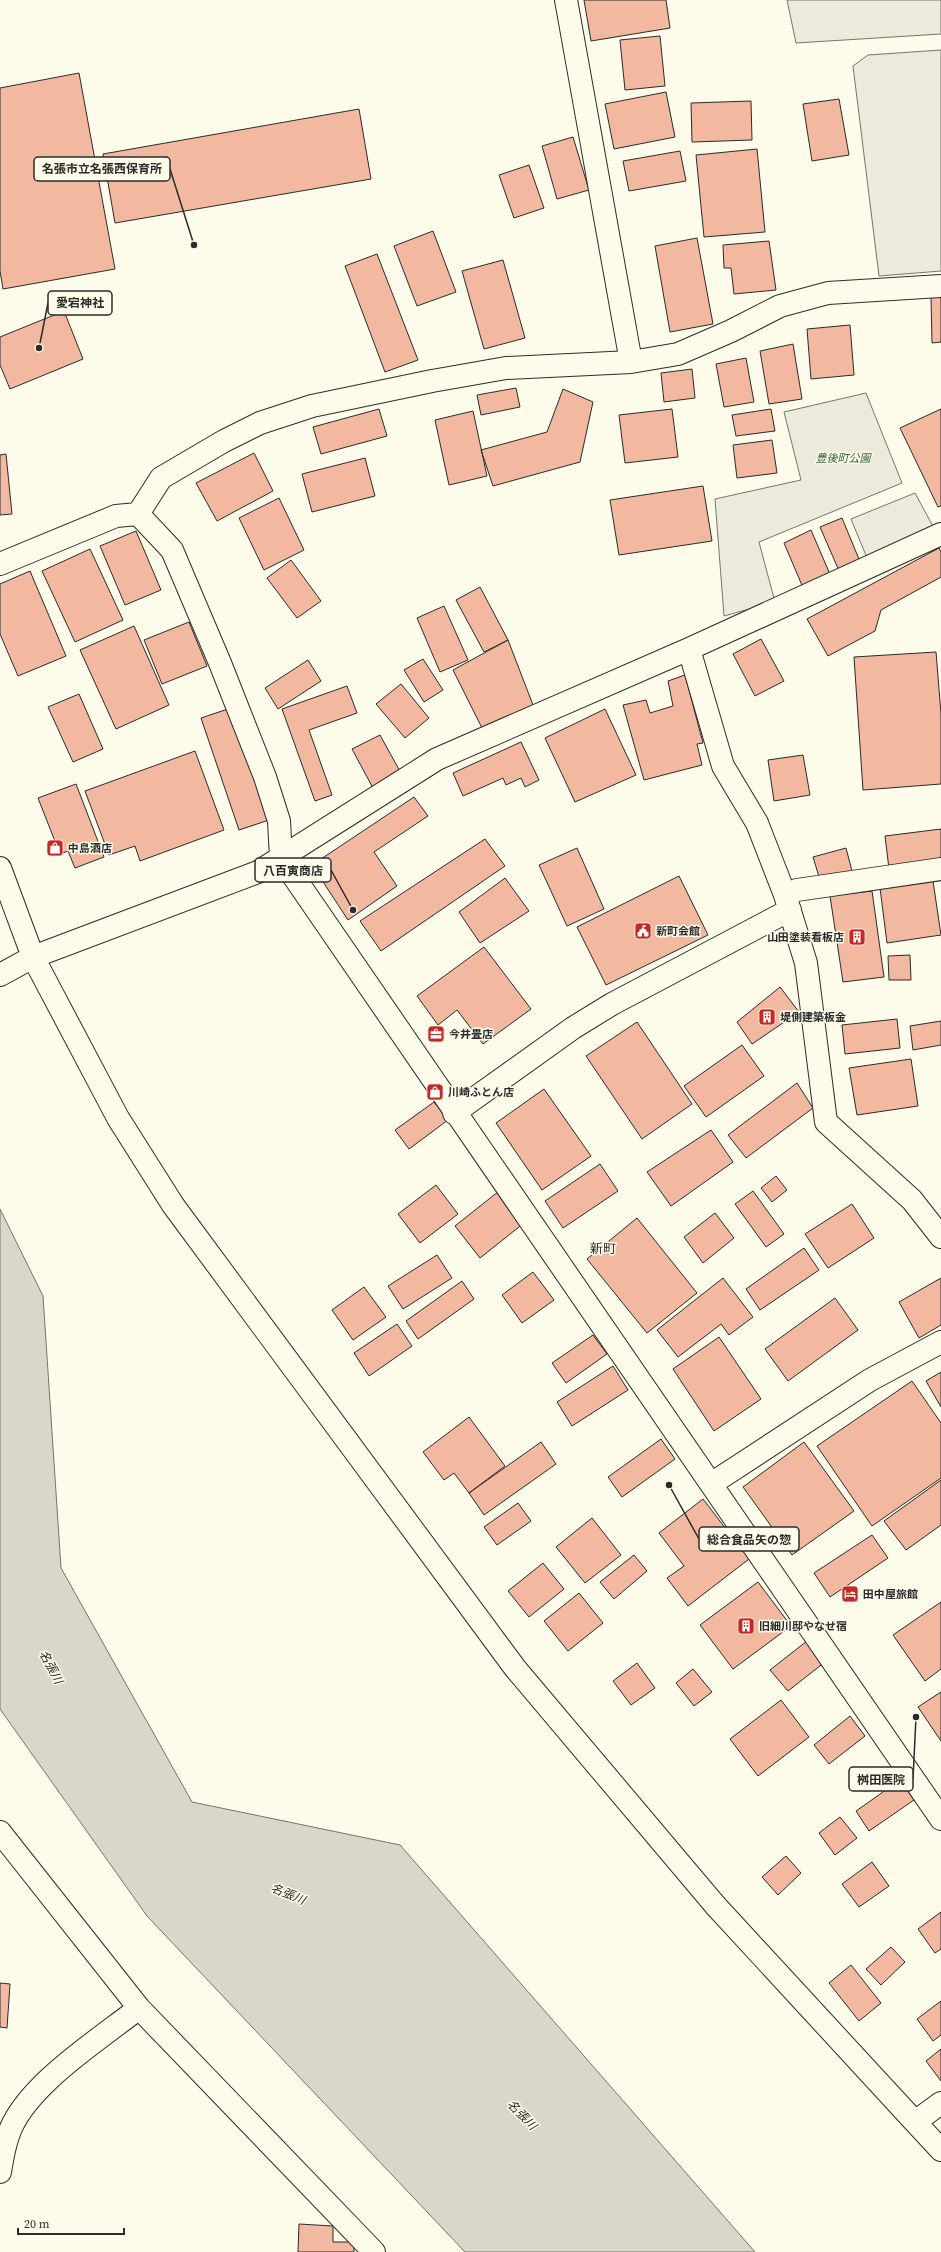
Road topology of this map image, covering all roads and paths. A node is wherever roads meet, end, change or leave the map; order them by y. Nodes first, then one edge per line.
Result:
1 (566, 0) edge
2 (941, 286) edge
3 (631, 362) junction
4 (138, 514) junction
5 (941, 534) edge
6 (0, 564) edge
7 (689, 650) junction
8 (281, 858) junction
9 (0, 868) edge
10 (941, 870) edge
11 (787, 902) junction
12 (33, 957) junction
13 (3, 974) edge
14 (454, 1113) junction
15 (941, 1237) edge
16 (941, 1342) edge
17 (711, 1484) junction
18 (941, 1819) edge
19 (0, 1832) edge
20 (139, 2008) junction
21 (941, 2104) edge
22 (915, 2122) junction
23 (941, 2150) edge
24 (0, 2172) edge
25 (374, 2252) edge

1 - 3 street
2 - 3 street
3 - 4 street
4 - 6 street
4 - 8 street
5 - 7 street
7 - 8 street
7 - 11 street
8 - 12 street
8 - 14 street
9 - 12 street
10 - 11 street
11 - 14 street
11 - 15 street
12 - 13 street
12 - 22 street
14 - 17 street
16 - 17 street
17 - 18 street
19 - 20 street
20 - 24 street
20 - 25 street
21 - 22 street
22 - 23 street

